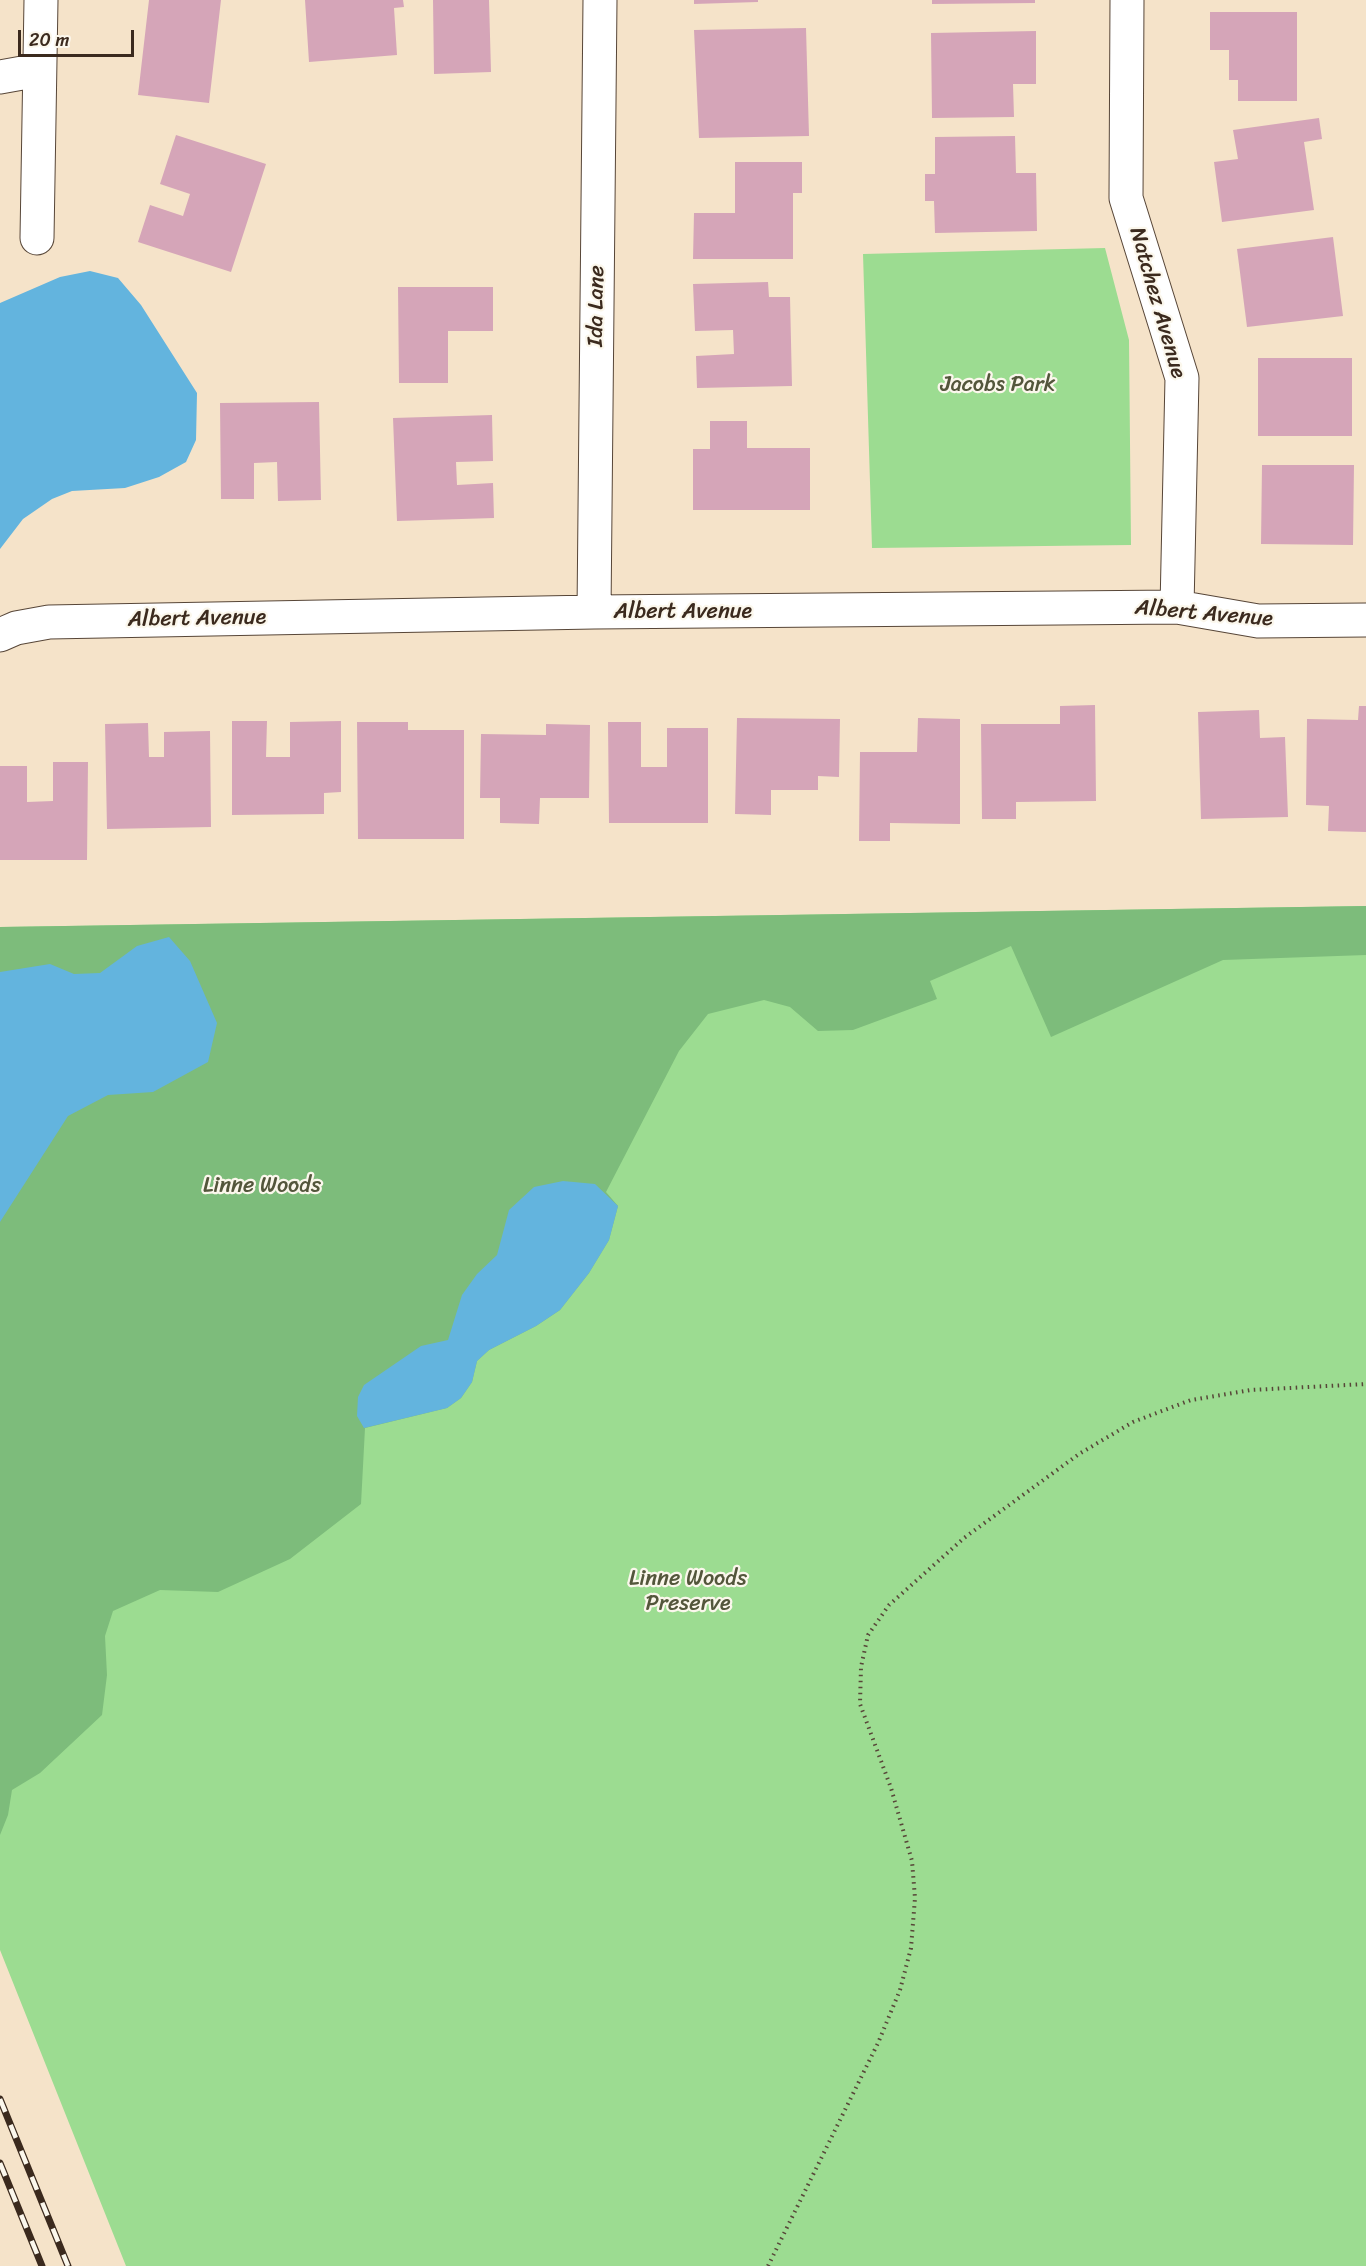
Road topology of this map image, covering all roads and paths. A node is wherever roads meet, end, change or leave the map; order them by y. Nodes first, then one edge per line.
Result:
1 (41, 0) edge
2 (600, 0) edge
3 (1127, 0) edge
4 (39, 70) junction
5 (0, 77) edge
6 (37, 238) dead end
7 (1177, 607) junction
8 (594, 612) junction
9 (1366, 620) edge
10 (0, 634) edge
11 (1366, 1384) edge
12 (768, 2266) edge

1 - 4 street
2 - 8 street, Ida Lane
3 - 7 street, Natchez Avenue
4 - 5 street
4 - 6 street
7 - 8 street, Albert Avenue
7 - 9 street, Albert Avenue
8 - 10 street, Albert Avenue
11 - 12 path

